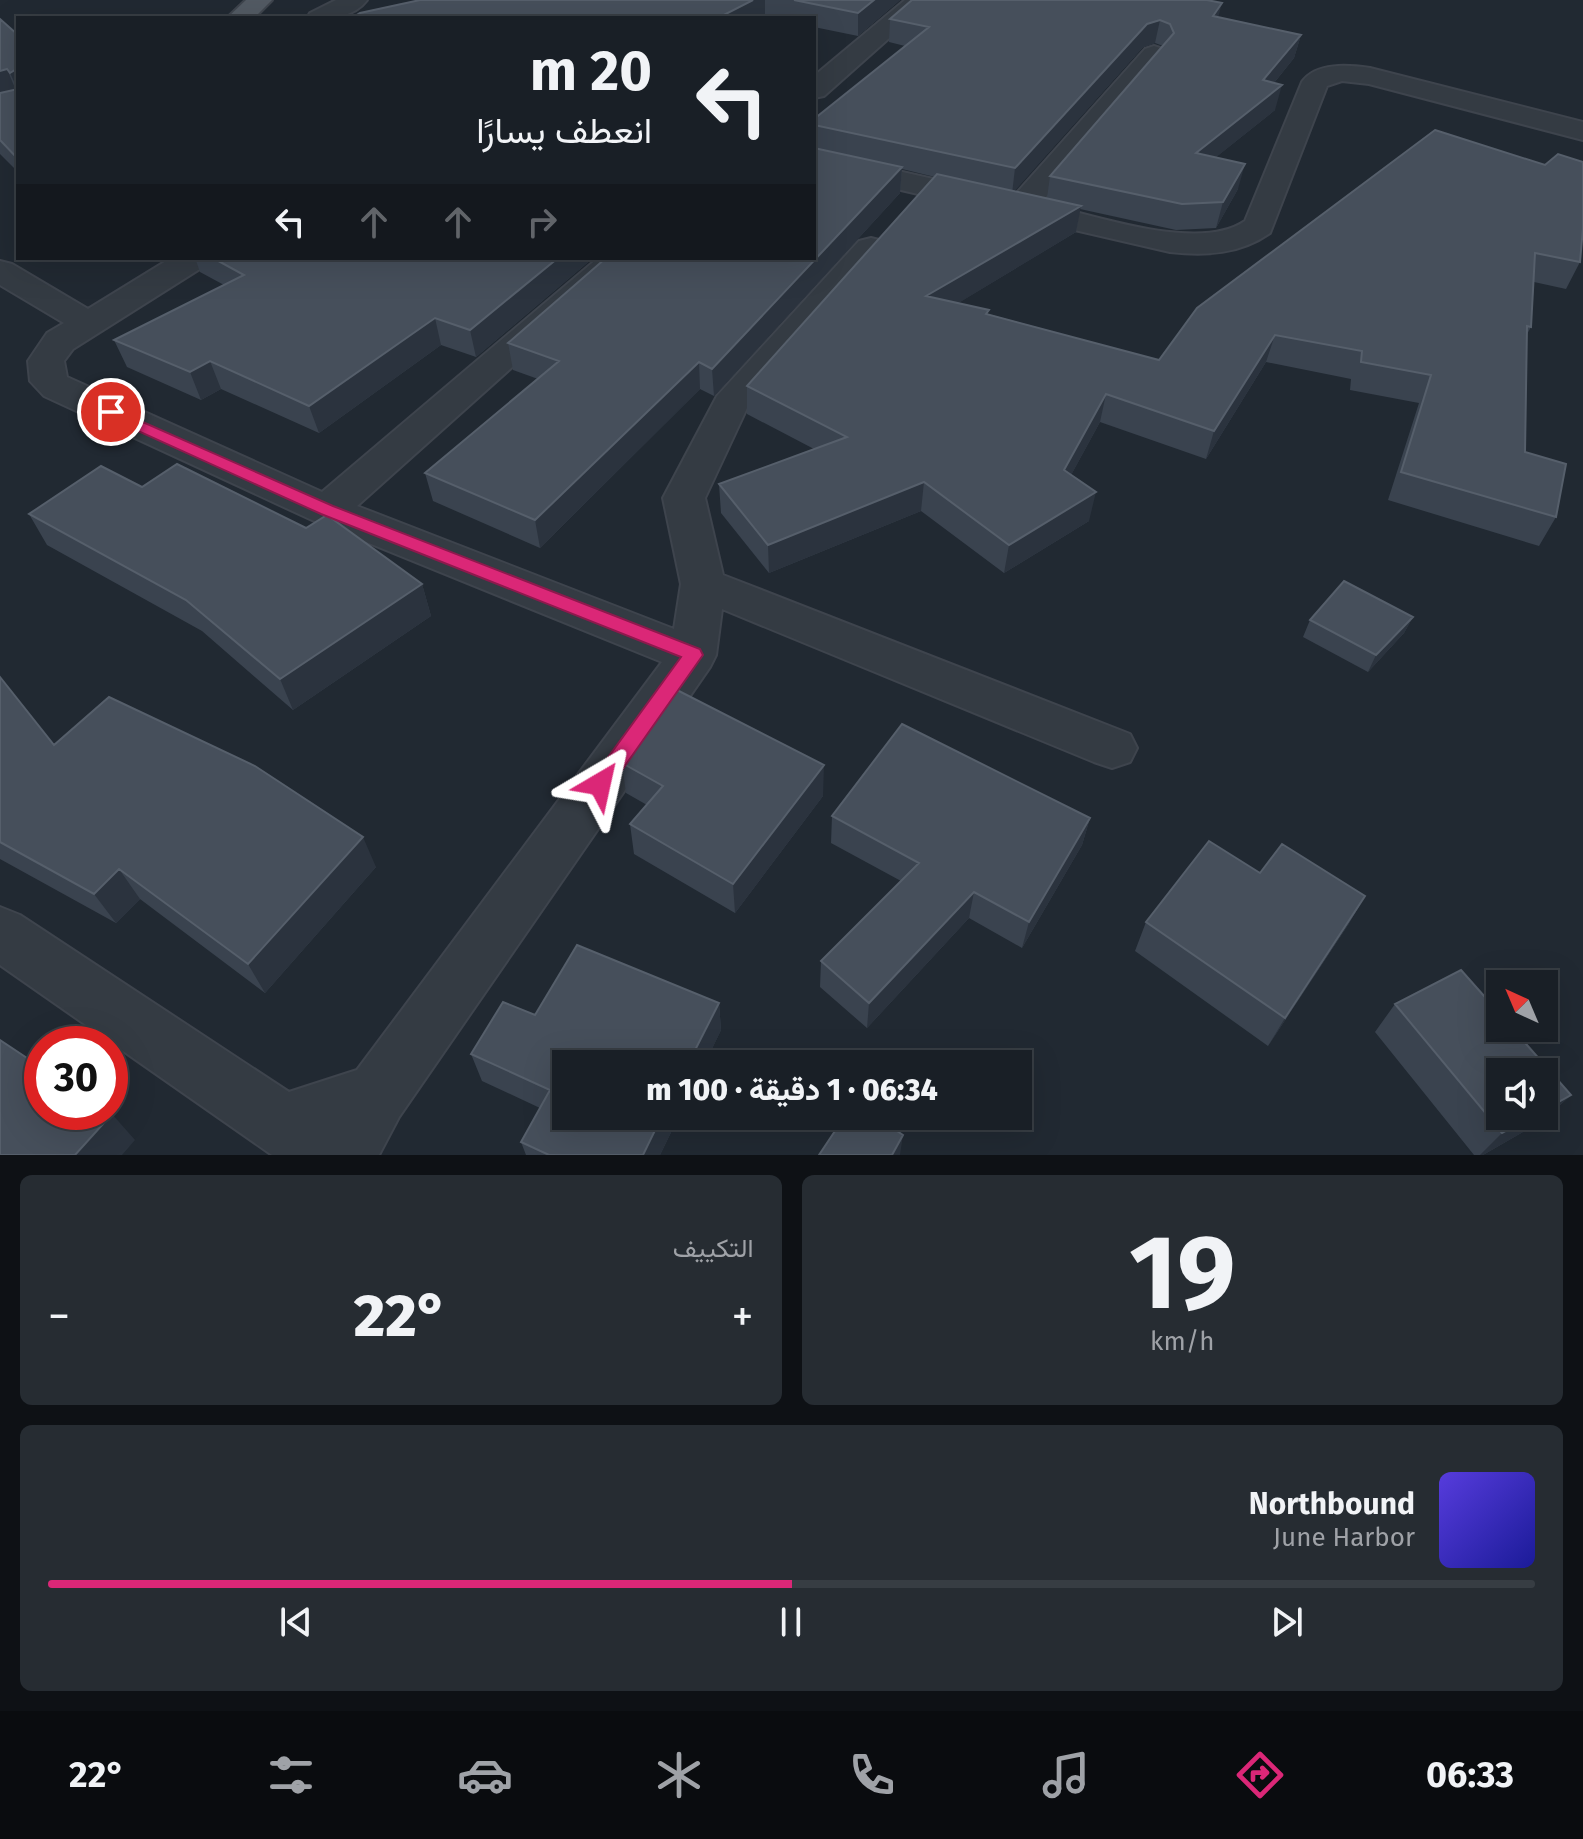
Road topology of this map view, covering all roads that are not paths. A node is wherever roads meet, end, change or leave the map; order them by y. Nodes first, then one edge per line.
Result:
1 (260, 0) edge
2 (355, 0) edge
3 (920, 0) edge
4 (241, 16) edge
5 (323, 16) edge
6 (1154, 54) edge
7 (816, 88) edge
8 (1583, 131) edge
9 (816, 161) edge
10 (928, 185) junction
11 (1019, 209) junction
12 (191, 260) edge
13 (616, 260) edge
14 (0, 271) edge
15 (86, 322) junction
16 (327, 510) junction
17 (703, 584) junction
18 (693, 655) junction
19 (1112, 748) dead end
20 (0, 933) edge
21 (377, 1095) junction
22 (306, 1140) edge
23 (344, 1155) edge

1 - 4 main road
2 - 5 street
3 - 7 street
6 - 11 street
8 - 11 street
9 - 10 street
10 - 11 street
10 - 17 street
12 - 15 street
13 - 16 street
14 - 15 street
15 - 16 street
16 - 18 street
17 - 18 street
17 - 19 street
18 - 21 street
20 - 22 street
21 - 22 street
21 - 23 street

